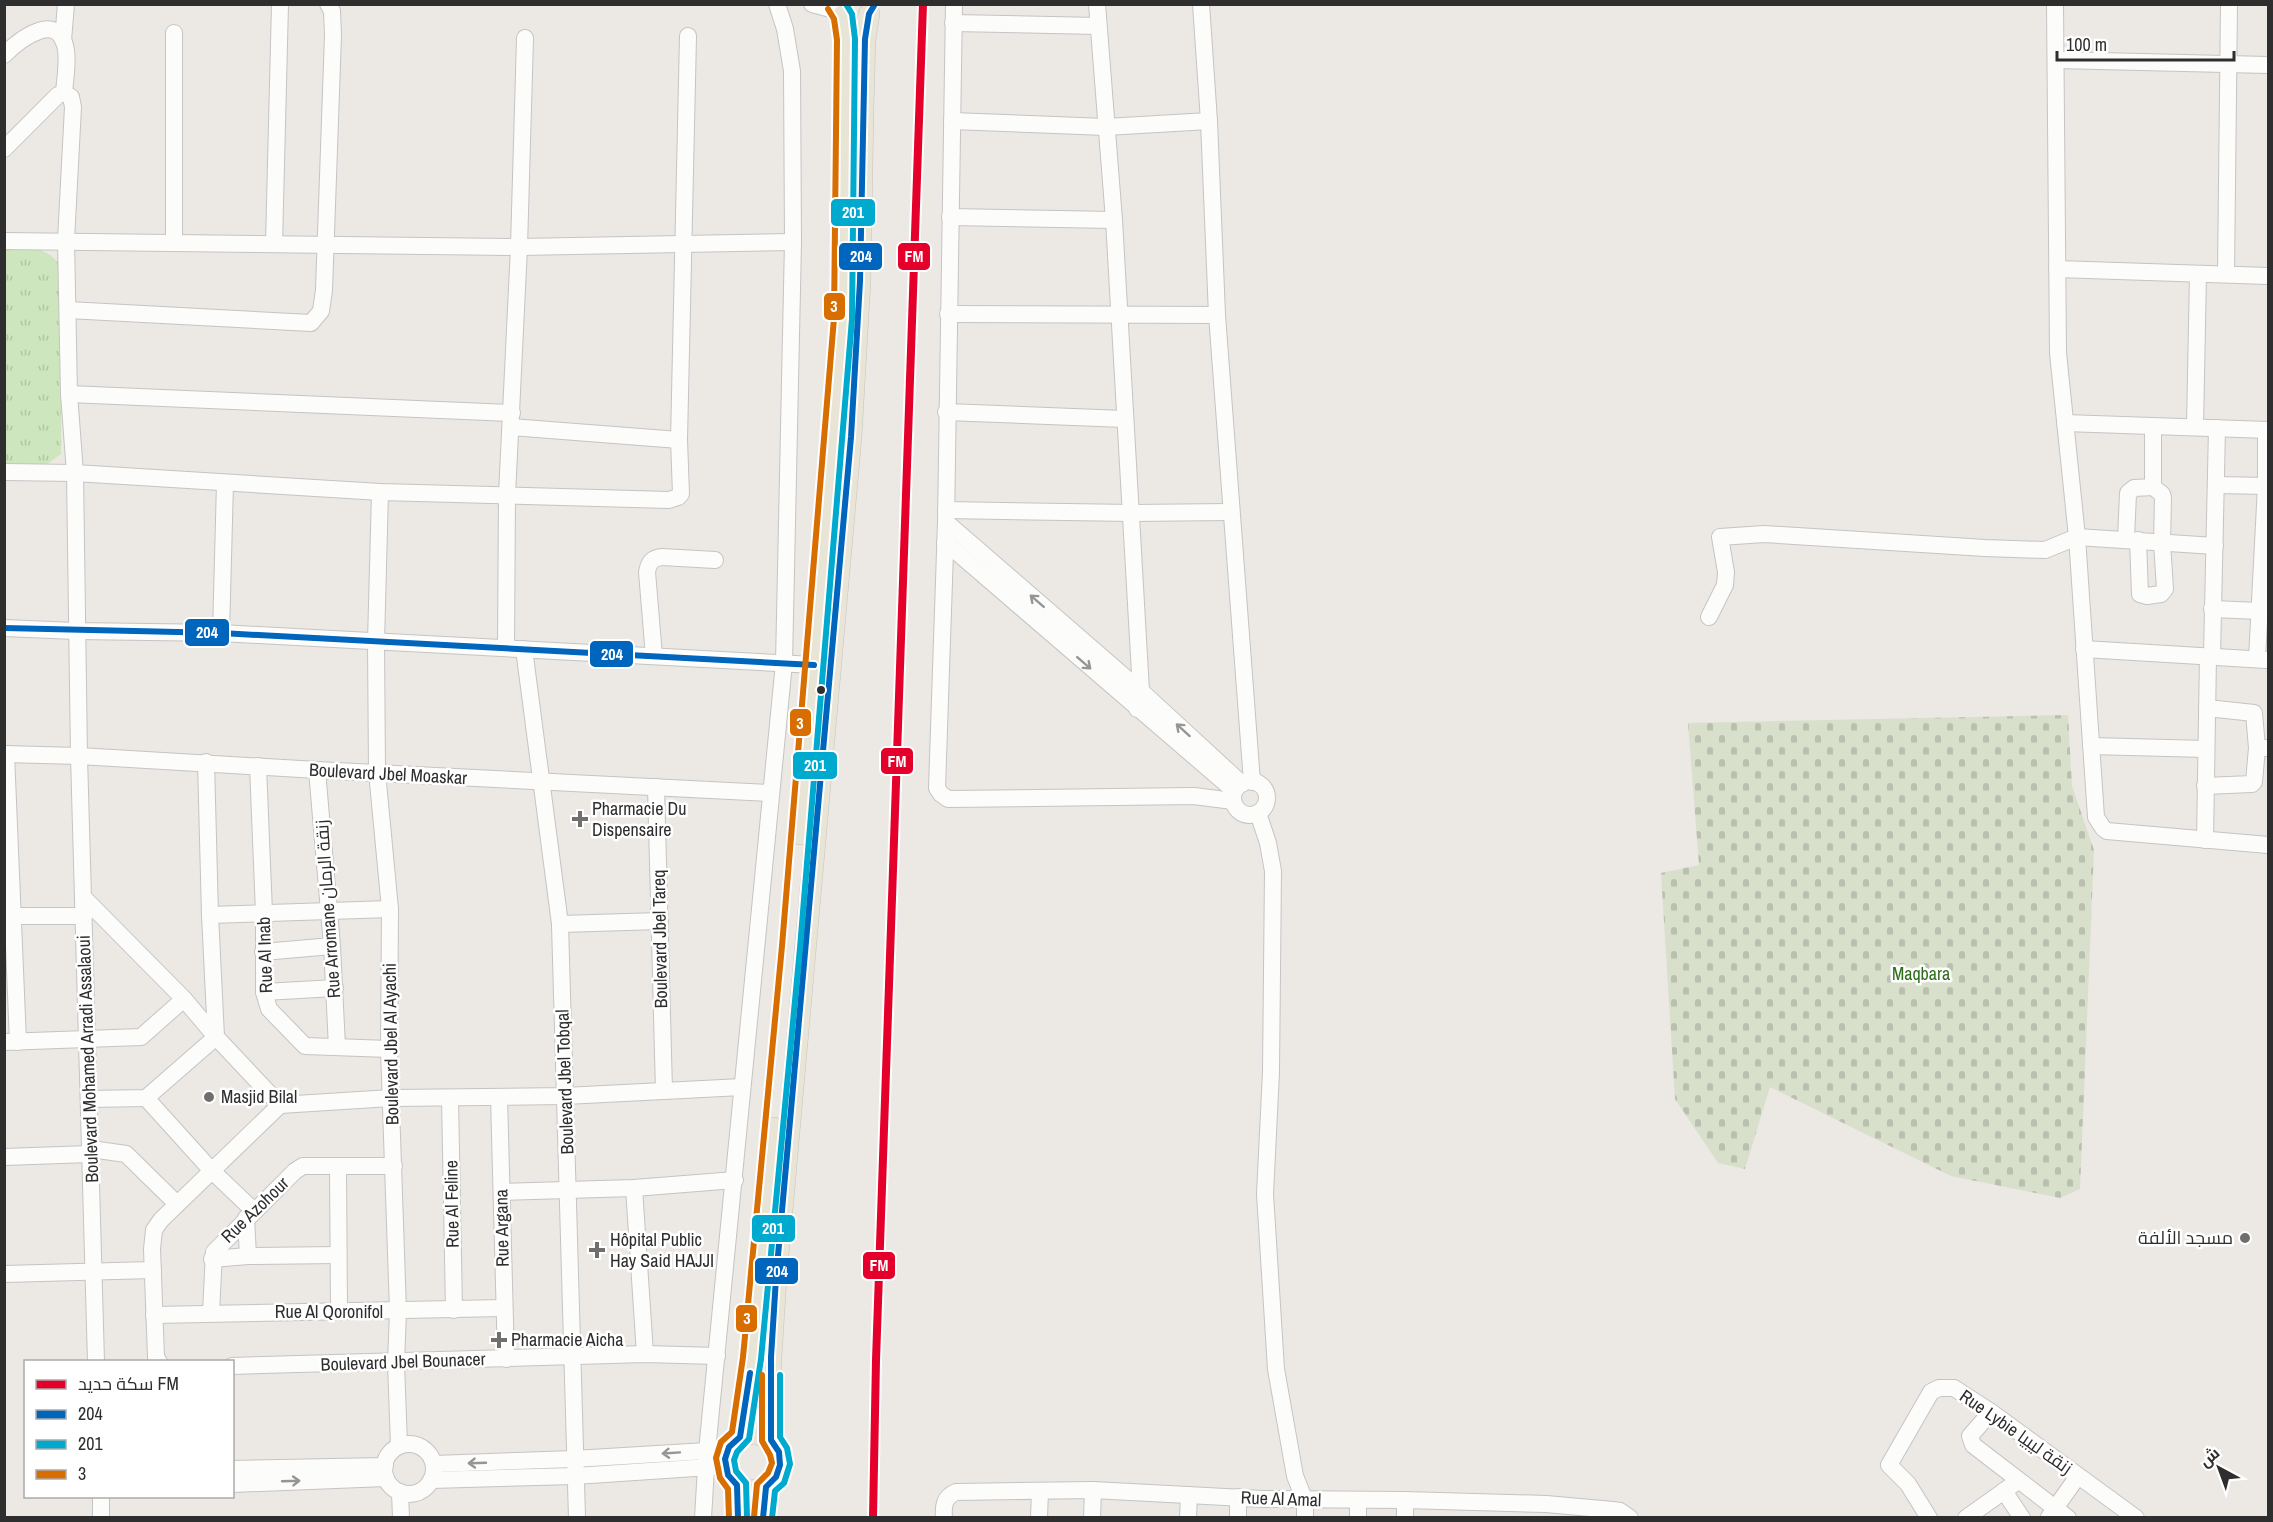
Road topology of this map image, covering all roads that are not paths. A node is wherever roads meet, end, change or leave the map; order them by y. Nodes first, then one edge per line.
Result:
1 (66, 4) edge
2 (280, 4) edge
3 (328, 4) edge
4 (777, 4) edge
5 (812, 4) edge
6 (954, 4) edge
7 (1097, 4) edge
8 (1201, 4) edge
9 (2055, 4) edge
10 (2229, 4) edge
11 (872, 9) edge
12 (839, 10) edge
13 (953, 23) junction
14 (1098, 26) junction
15 (174, 33) dead end
16 (688, 36) dead end
17 (525, 38) dead end
18 (63, 40) junction
19 (4, 55) edge
20 (2057, 60) junction
21 (2228, 63) junction
22 (2268, 65) edge
23 (64, 93) junction
24 (952, 121) junction
25 (1209, 121) junction
26 (1106, 127) junction
27 (4, 149) edge
28 (950, 217) junction
29 (1114, 220) junction
30 (66, 240) junction
31 (4, 241) edge
32 (174, 242) junction
33 (793, 242) junction
34 (683, 243) junction
35 (274, 244) junction
36 (326, 244) junction
37 (519, 247) junction
38 (2057, 269) junction
39 (2198, 274) junction
40 (2226, 274) junction
41 (2268, 276) edge
42 (68, 310) junction
43 (1119, 313) junction
44 (948, 314) junction
45 (1217, 315) junction
46 (69, 394) junction
47 (946, 412) junction
48 (1124, 419) junction
49 (512, 420) junction
50 (2065, 423) junction
51 (2153, 427) junction
52 (2195, 427) junction
53 (2217, 428) junction
54 (2267, 430) edge
55 (679, 440) junction
56 (4, 472) edge
57 (75, 473) junction
58 (225, 483) junction
59 (2217, 485) junction
60 (2266, 486) junction
61 (2153, 487) junction
62 (380, 492) junction
63 (507, 495) junction
64 (1230, 512) junction
65 (1132, 513) junction
66 (946, 516) junction
67 (2077, 537) junction
68 (2132, 540) junction
69 (945, 542) junction
70 (2163, 543) junction
71 (2215, 546) junction
72 (2265, 547) edge
73 (715, 560) dead end
74 (2212, 609) junction
75 (1709, 617) dead end
76 (2263, 617) edge
77 (4, 627) edge
78 (76, 631) junction
79 (221, 633) junction
80 (376, 642) junction
81 (506, 648) junction
82 (524, 649) junction
83 (2084, 649) junction
84 (654, 656) junction
85 (2210, 656) junction
86 (2263, 660) edge
87 (784, 663) junction
88 (814, 665) junction
89 (1141, 691) junction
90 (2207, 708) junction
91 (1137, 709) junction
92 (2091, 746) junction
93 (2263, 748) edge
94 (2206, 749) junction
95 (5, 754) edge
96 (79, 756) junction
97 (206, 762) junction
98 (258, 766) junction
99 (316, 770) junction
100 (377, 772) junction
101 (540, 782) junction
102 (2205, 786) junction
103 (656, 787) junction
104 (1240, 789) junction
105 (771, 793) junction
106 (1258, 813) junction
107 (7, 814) edge
108 (2205, 840) junction
109 (2268, 845) edge
110 (7, 860) edge
111 (83, 897) junction
112 (390, 909) junction
113 (328, 910) junction
114 (264, 913) junction
115 (210, 915) junction
116 (8, 916) edge
117 (84, 916) junction
118 (660, 921) junction
119 (560, 924) junction
120 (332, 946) junction
121 (263, 952) junction
122 (10, 982) edge
123 (334, 988) junction
124 (264, 992) junction
125 (184, 999) junction
126 (216, 1037) junction
127 (87, 1039) junction
128 (11, 1042) edge
129 (337, 1047) junction
130 (389, 1049) junction
131 (742, 1087) junction
132 (664, 1091) junction
133 (565, 1096) junction
134 (499, 1097) junction
135 (146, 1098) junction
136 (392, 1098) junction
137 (450, 1098) junction
138 (89, 1099) junction
139 (280, 1105) junction
140 (91, 1151) junction
141 (4, 1157) edge
142 (394, 1166) junction
143 (338, 1167) junction
144 (212, 1171) junction
145 (735, 1180) junction
146 (634, 1188) junction
147 (568, 1191) junction
148 (502, 1192) junction
149 (177, 1204) junction
150 (250, 1214) junction
151 (338, 1255) junction
152 (248, 1256) junction
153 (212, 1259) junction
154 (153, 1270) junction
155 (93, 1271) junction
156 (4, 1274) edge
157 (503, 1308) junction
158 (454, 1310) junction
159 (339, 1311) junction
160 (398, 1311) junction
161 (212, 1313) junction
162 (154, 1315) junction
163 (645, 1354) junction
164 (717, 1356) junction
165 (573, 1357) junction
166 (506, 1359) junction
167 (96, 1360) edge
168 (158, 1360) edge
169 (396, 1363) junction
170 (234, 1366) edge
171 (1991, 1412) junction
172 (771, 1440) junction
173 (399, 1446) junction
174 (722, 1454) junction
175 (575, 1467) junction
176 (234, 1469) edge
177 (385, 1472) junction
178 (432, 1472) junction
179 (2078, 1476) junction
180 (2018, 1481) junction
181 (234, 1484) edge
182 (737, 1485) junction
183 (766, 1487) junction
184 (1093, 1490) junction
185 (1040, 1491) junction
186 (2004, 1491) junction
187 (400, 1492) junction
188 (1189, 1496) junction
189 (1238, 1497) junction
190 (101, 1498) edge
191 (1405, 1500) junction
192 (1305, 1509) edge
193 (1358, 1509) edge
194 (1562, 1512) edge
195 (944, 1515) edge
196 (2057, 1515) edge
197 (101, 1518) edge
198 (401, 1518) edge
199 (577, 1518) edge
200 (703, 1518) edge
201 (738, 1518) edge
202 (763, 1518) edge
203 (1039, 1518) edge
204 (1092, 1518) edge
205 (1188, 1518) edge
206 (1238, 1518) edge
207 (1405, 1518) edge
208 (1630, 1518) edge
209 (1929, 1518) edge
210 (1966, 1518) edge
211 (2022, 1518) edge
212 (2136, 1518) edge

1 - 18 street
2 - 35 street
3 - 36 street
4 - 33 street
5 - 12 street
6 - 13 street
7 - 14 street
8 - 25 street
9 - 20 street
10 - 21 street
11 - 12 main road
11 - 172 main road
12 - 88 main road
13 - 14 street
13 - 24 street
14 - 26 street
15 - 32 street
16 - 34 street
17 - 37 street
18 - 19 street
18 - 23 street
20 - 21 street
20 - 38 street
21 - 22 street
21 - 40 street
23 - 27 street
23 - 30 street, Boulevard Mohamed Arradi Assalaoui
24 - 26 street
24 - 28 street
25 - 26 street
25 - 45 street
26 - 29 street
28 - 29 street
28 - 44 street
29 - 43 street
30 - 31 street
30 - 32 street
30 - 42 street, Boulevard Mohamed Arradi Assalaoui
32 - 35 street
33 - 34 street
33 - 87 street
34 - 37 street
34 - 55 street
35 - 36 street
36 - 37 street
36 - 42 street
37 - 49 street
38 - 39 street
38 - 50 street
39 - 40 street
39 - 52 street
40 - 41 street
42 - 46 street, Boulevard Mohamed Arradi Assalaoui
43 - 44 street
43 - 45 street
43 - 48 street
44 - 47 street
45 - 64 street
46 - 49 street
46 - 57 street, Boulevard Mohamed Arradi Assalaoui
47 - 48 street
47 - 66 street
48 - 65 street
49 - 55 street
49 - 63 street
50 - 51 street
50 - 67 street
51 - 52 street
51 - 61 street
52 - 53 street
53 - 54 street
53 - 59 street
54 - 60 street
55 - 63 street
56 - 57 street
57 - 58 street
57 - 78 street, Boulevard Mohamed Arradi Assalaoui
58 - 62 street
58 - 79 street
59 - 60 street
59 - 71 street
60 - 72 street
61 - 68 street
61 - 70 street
62 - 63 street
62 - 80 street, Boulevard Jbel Al Ayachi
63 - 81 street
64 - 65 street
64 - 104 street
65 - 66 street
65 - 89 street
66 - 69 street
89 -> 66 street
67 - 68 street
67 - 75 street
67 - 83 street
68 - 70 street
68 - 70 street
69 -> 91 street
69 - 104 street
70 - 71 street
71 - 74 street
72 - 76 street
73 - 84 street
74 - 76 street
74 - 85 street
76 - 86 street
77 - 78 street
78 - 79 street
78 - 96 street, Boulevard Mohamed Arradi Assalaoui
79 - 80 street
80 - 81 street
80 - 100 street, Boulevard Jbel Al Ayachi
81 - 82 street
82 - 84 street
82 - 101 street, Boulevard Jbel Tobqal
83 - 85 street
83 - 92 street
84 - 87 street
85 - 86 street
85 - 90 street
87 - 88 street
87 - 105 street
88 - 174 main road
89 - 91 street
104 -> 89 street
90 - 93 street
90 - 94 street
91 - 104 street
92 - 94 street
92 - 108 street
93 - 102 street
94 - 102 street
95 - 96 street, Boulevard Jbel Moaskar
95 - 107 street
96 - 97 street, Boulevard Jbel Moaskar
96 - 111 street, Boulevard Mohamed Arradi Assalaoui
97 - 98 street, Boulevard Jbel Moaskar
97 - 115 street
98 - 99 street, Boulevard Jbel Moaskar
98 - 114 street, Rue Al Inab
99 - 100 street, Boulevard Jbel Moaskar
99 - 113 street, Rue Arromane زنقة الرمان
100 - 101 street, Boulevard Jbel Moaskar
100 - 112 street, Boulevard Jbel Al Ayachi
101 - 103 street, Boulevard Jbel Moaskar
101 - 119 street, Boulevard Jbel Tobqal
102 - 108 street
103 - 105 street, Boulevard Jbel Moaskar
103 - 118 street, Boulevard Jbel Tareq
104 - 106 street
104 - 106 street
105 - 131 street
106 - 192 street
107 - 110 street
108 - 109 street
110 - 116 street
111 - 117 street, Boulevard Mohamed Arradi Assalaoui
111 - 125 street
112 - 113 street
112 - 130 street, Boulevard Jbel Al Ayachi
113 - 114 street
113 - 120 street, Rue Arromane زنقة الرمان
114 - 115 street
114 - 121 street, Rue Al Inab
115 - 126 street
116 - 117 street
116 - 122 street
117 - 127 street, Boulevard Mohamed Arradi Assalaoui
118 - 119 street
118 - 132 street, Boulevard Jbel Tareq
119 - 133 street, Boulevard Jbel Tobqal
120 - 121 street
120 - 123 street, Rue Arromane زنقة الرمان
121 - 124 street, Rue Al Inab
122 - 128 street
123 - 124 street
123 - 129 street, Rue Arromane زنقة الرمان
124 - 129 street, Rue Al Inab
125 - 126 street
125 - 127 street
126 - 135 street
126 - 139 street
127 - 128 street
127 - 138 street, Boulevard Mohamed Arradi Assalaoui
129 - 130 street, Rue Al Inab
130 - 136 street, Boulevard Jbel Al Ayachi
131 - 132 street
131 - 145 street
132 - 133 street
133 - 134 street
133 - 147 street, Boulevard Jbel Tobqal
134 - 137 street
134 - 148 street, Rue Argana
135 - 138 street
135 - 144 street
136 - 137 street
136 - 139 street
136 - 142 street, Boulevard Jbel Al Ayachi
137 - 158 street, Rue Al Feline
138 - 140 street, Boulevard Mohamed Arradi Assalaoui
139 - 144 street
140 - 141 street
140 - 149 street
140 - 155 street, Boulevard Mohamed Arradi Assalaoui
142 - 143 street, Rue Azohour
142 - 160 street, Boulevard Jbel Al Ayachi
143 - 150 street, Rue Azohour
143 - 151 street
144 - 149 street
144 - 150 street
145 - 146 street
145 - 164 street
146 - 147 street
146 - 163 street
147 - 148 street
147 - 165 street, Boulevard Jbel Tobqal
148 - 157 street, Rue Argana
149 - 154 street
150 - 152 street
150 - 153 street, Rue Azohour
151 - 152 street
151 - 159 street
152 - 153 street
153 - 161 street, Rue Azohour
154 - 155 street
154 - 162 street
155 - 156 street
155 - 167 street, Boulevard Mohamed Arradi Assalaoui
157 - 158 street, Rue Al Qoronifol
157 - 166 street, Rue Argana
158 - 160 street, Rue Al Qoronifol
159 - 160 street, Rue Al Qoronifol
159 - 161 street, Rue Al Qoronifol
160 - 169 street, Boulevard Jbel Al Ayachi
161 - 162 street, Rue Al Qoronifol
162 - 168 street
163 - 164 street, Boulevard Jbel Bounacer
163 - 165 street, Boulevard Jbel Bounacer
164 - 174 street
165 - 166 street, Boulevard Jbel Bounacer
165 - 175 street, Boulevard Jbel Tobqal
166 - 169 street, Boulevard Jbel Bounacer
169 - 170 street, Boulevard Jbel Bounacer
169 - 173 street, Boulevard Jbel Al Ayachi
171 - 179 street, Rue Lybie زنقة ليبيا
171 - 180 street
171 - 209 street, Rue Lybie زنقة ليبيا
172 - 174 main road
172 - 183 main road
173 - 177 street
173 - 178 street
174 - 175 street
174 - 182 main road
174 - 200 street
175 - 178 street
175 - 199 street, Boulevard Jbel Tobqal
176 - 177 street
181 -> 177 street
177 - 187 street
178 - 187 street
179 - 196 street
179 - 212 street, Rue Lybie زنقة ليبيا
180 - 186 street
180 - 196 street
182 - 183 main road
182 - 201 main road
183 - 202 main road
184 - 185 street, Rue Al Amal
184 - 188 street, Rue Al Amal
184 - 204 street
185 - 195 street, Rue Al Amal
185 - 203 street
186 - 210 street
186 - 211 street
187 - 198 street
188 - 189 street, Rue Al Amal
188 - 205 street
189 - 192 street, Rue Al Amal
189 - 206 street
190 - 197 street
191 - 193 street, Rue Al Amal
191 - 194 street, Rue Al Amal
191 - 207 street
192 - 193 street, Rue Al Amal
194 - 208 street, Rue Al Amal

